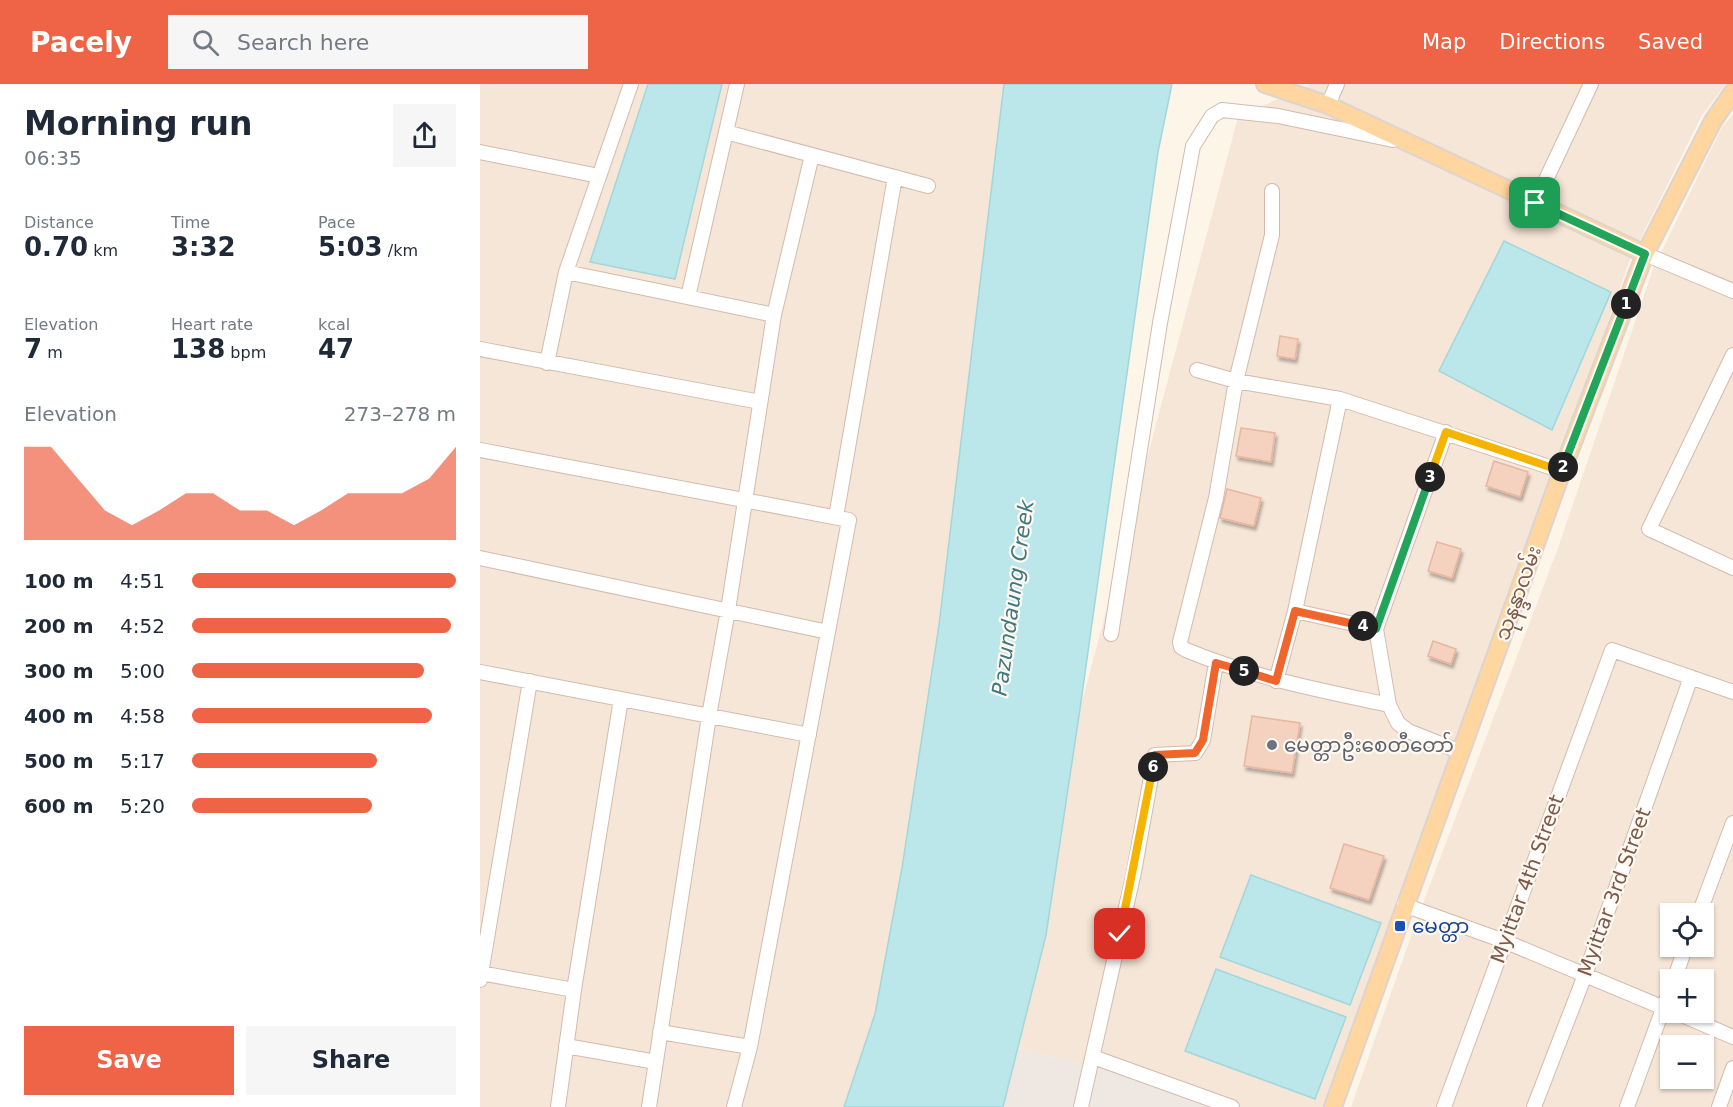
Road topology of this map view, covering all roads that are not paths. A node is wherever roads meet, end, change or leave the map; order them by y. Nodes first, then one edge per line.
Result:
1 (737, 84) edge
2 (1264, 84) edge
3 (1337, 84) edge
4 (1590, 84) edge
5 (627, 85) edge
6 (1733, 92) edge
7 (1324, 104) junction
8 (726, 132) junction
9 (1410, 144) junction
10 (480, 152) edge
11 (812, 155) junction
12 (600, 176) junction
13 (895, 177) junction
14 (928, 186) dead end
15 (1272, 191) dead end
16 (1535, 203) junction
17 (1645, 254) junction
18 (566, 272) junction
19 (1733, 291) edge
20 (688, 297) junction
21 (774, 315) junction
22 (480, 349) edge
23 (1733, 355) edge
24 (547, 363) junction
25 (1197, 370) dead end
26 (1236, 381) junction
27 (1340, 399) junction
28 (760, 402) junction
29 (1446, 432) junction
30 (480, 450) edge
31 (1562, 471) junction
32 (746, 500) junction
33 (843, 518) junction
34 (480, 558) edge
35 (1732, 565) edge
36 (728, 610) junction
37 (1295, 611) junction
38 (1376, 629) junction
39 (828, 632) junction
40 (1111, 634) dead end
41 (1216, 663) junction
42 (480, 672) edge
43 (1690, 677) junction
44 (530, 681) junction
45 (1276, 681) junction
46 (1733, 692) edge
47 (621, 699) junction
48 (1389, 705) junction
49 (709, 716) junction
50 (809, 735) junction
51 (1461, 752) junction
52 (1733, 823) edge
53 (1703, 903) edge
54 (1404, 905) junction
55 (1504, 941) junction
56 (480, 975) edge
57 (1585, 975) junction
58 (574, 990) junction
59 (1660, 1006) edge
60 (1664, 1023) edge
61 (1700, 1023) edge
62 (660, 1032) junction
63 (1733, 1037) edge
64 (566, 1046) junction
65 (750, 1047) junction
66 (1093, 1057) junction
67 (656, 1062) junction
68 (1733, 1068) edge
69 (1226, 1106) edge
70 (558, 1107) edge
71 (649, 1107) edge
72 (734, 1107) edge
73 (1081, 1107) edge
74 (1333, 1107) edge
75 (1444, 1107) edge
76 (1534, 1107) edge
77 (1627, 1107) edge
78 (1719, 1107) edge

1 - 8 street
2 - 7 main road
3 - 7 street
4 - 16 street
5 - 12 street
6 - 17 main road, သုနန္ဒာလမ်း
7 - 9 main road
8 - 11 street
8 - 20 street
9 - 16 main road
9 - 40 street
10 - 12 street
11 - 13 street
11 - 21 street
12 - 18 street
13 - 14 street
13 - 33 street
15 - 26 street
16 - 17 main road
17 - 19 street
17 - 31 main road, သုနန္ဒာလမ်း
18 - 20 street
18 - 24 street
20 - 21 street
21 - 28 street
22 - 24 street
23 - 35 street
24 - 28 street
25 - 26 street
26 - 27 street
26 - 41 street
27 - 29 street
27 - 37 street
28 - 32 street
29 - 31 street
29 - 38 street
30 - 32 street
31 - 51 main road, သုနန္ဒာလမ်း
32 - 33 street
32 - 36 street
33 - 39 street
34 - 36 street
36 - 39 street
36 - 49 street
37 - 38 street
37 - 45 street
38 - 48 street
39 - 50 street
41 - 45 street
41 - 66 street
42 - 44 street
43 - 46 street
43 - 55 street, Myittar 4th Street
43 - 57 street, Myittar 3rd Street
44 - 47 street
44 - 56 street
45 - 48 street
47 - 49 street
47 - 58 street
48 - 51 street
49 - 50 street
49 - 62 street
50 - 65 street
51 - 54 main road, သုနန္ဒာလမ်း
52 - 53 street
54 - 55 street
54 - 74 main road, သုနန္ဒာလမ်း
55 - 57 street
55 - 75 street, Myittar 4th Street
56 - 58 street
57 - 59 street
57 - 76 street, Myittar 3rd Street
58 - 64 street
60 - 77 street
61 - 63 street
62 - 65 street
62 - 67 street
64 - 67 street
64 - 70 street
65 - 72 street
66 - 69 street
66 - 73 street
67 - 71 street
68 - 78 street

